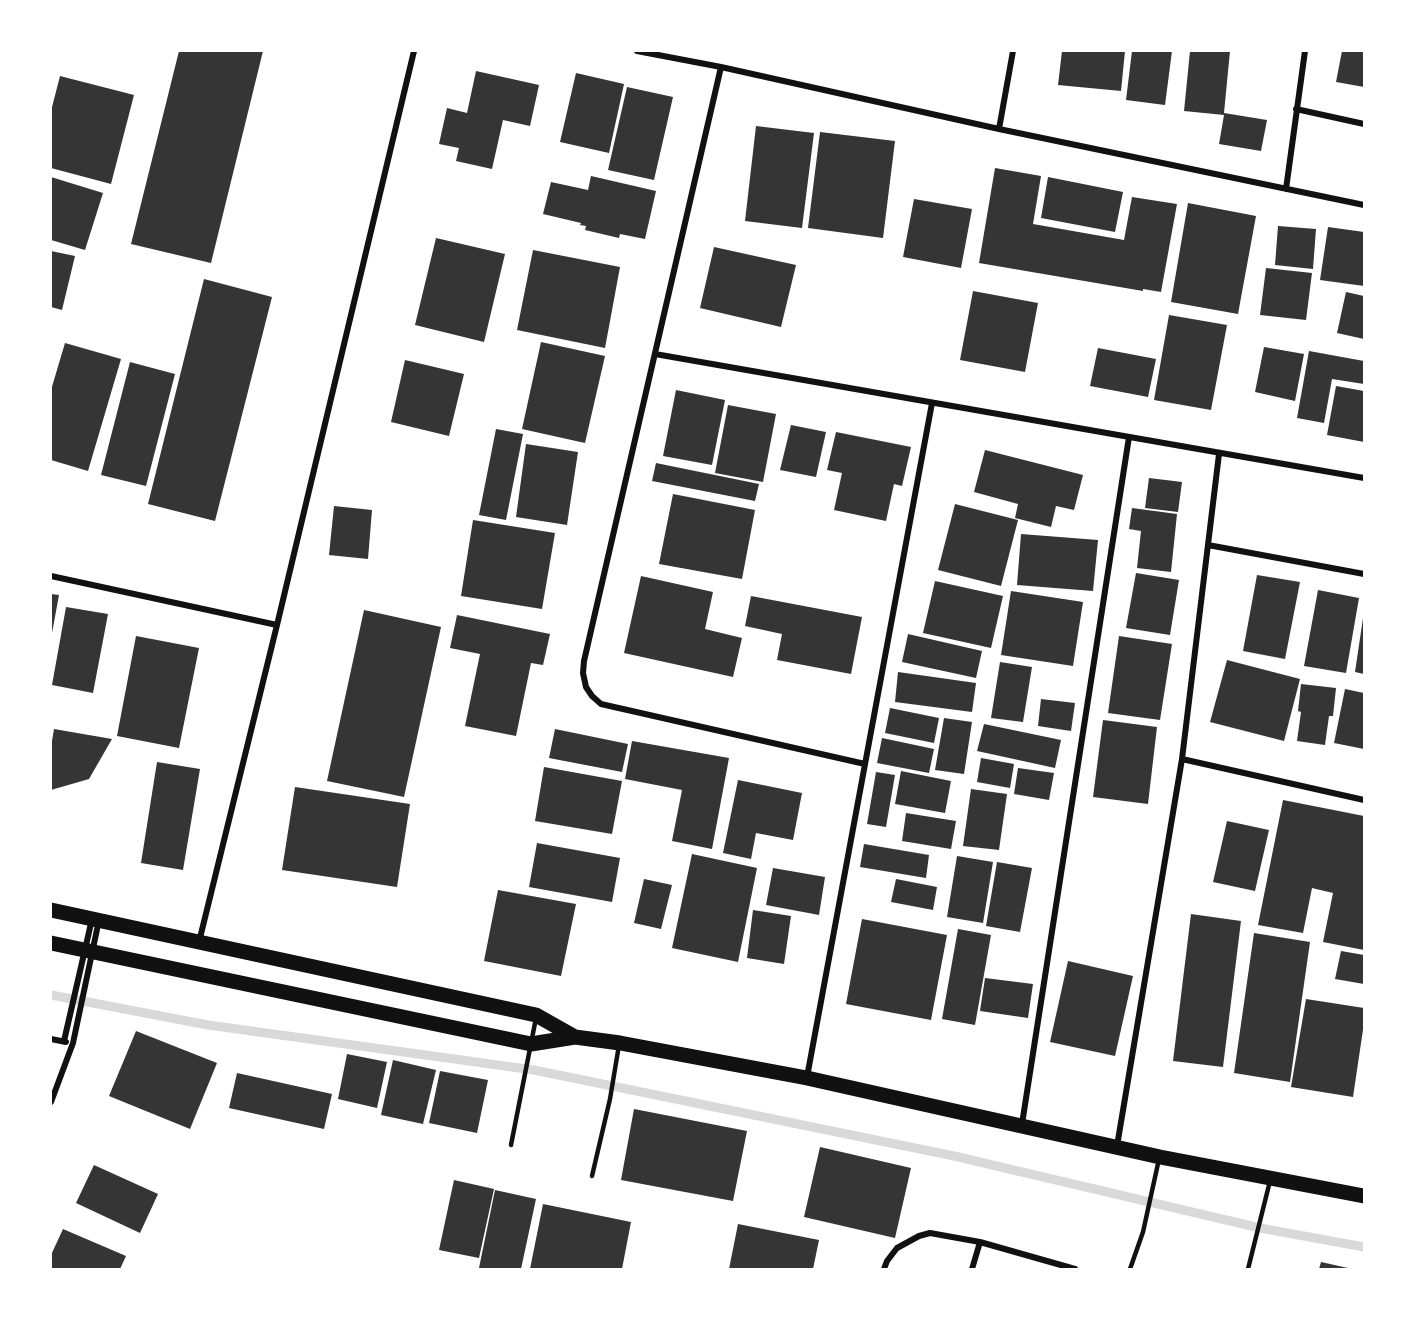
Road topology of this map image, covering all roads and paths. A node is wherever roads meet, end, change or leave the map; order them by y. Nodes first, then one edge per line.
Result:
1 (414, 51) edge
2 (637, 51) edge
3 (1013, 51) edge
4 (1305, 51) edge
5 (721, 67) junction
6 (1296, 109) junction
7 (1364, 124) edge
8 (999, 129) junction
9 (1286, 189) junction
10 (1364, 205) edge
11 (655, 354) junction
12 (932, 403) junction
13 (1129, 437) junction
14 (1219, 454) junction
15 (1364, 478) edge
16 (1208, 545) junction
17 (1364, 574) edge
18 (51, 576) edge
19 (277, 625) junction
20 (1182, 759) junction
21 (865, 764) junction
22 (1364, 800) edge
23 (51, 910) edge
24 (96, 919) junction
25 (198, 942) junction
26 (51, 943) edge
27 (89, 951) junction
28 (537, 1015) junction
29 (575, 1037) junction
30 (51, 1039) edge
31 (64, 1041) junction
32 (73, 1043) junction
33 (620, 1043) junction
34 (529, 1050) junction
35 (807, 1078) junction
36 (51, 1102) edge
37 (1021, 1126) junction
38 (511, 1145) dead end
39 (1117, 1147) junction
40 (1160, 1157) junction
41 (592, 1176) dead end
42 (1271, 1179) junction
43 (1364, 1196) edge
44 (980, 1242) junction
45 (884, 1269) edge
46 (972, 1269) edge
47 (1075, 1269) edge
48 (1130, 1269) edge
49 (1248, 1269) edge

1 - 19 street
2 - 5 street
3 - 8 street
4 - 6 street
5 - 8 street
5 - 11 street
6 - 7 street
6 - 9 street
8 - 9 street
9 - 10 street
11 - 12 street
11 - 21 street
12 - 13 street
12 - 21 street
13 - 14 street
13 - 37 street
14 - 15 street
14 - 16 street
16 - 17 street
16 - 20 street
18 - 19 street
19 - 25 street
20 - 22 street
20 - 39 street
21 - 35 street
23 - 24 main road
24 - 25 main road
24 - 27 street
25 - 28 main road
26 - 27 main road
27 - 31 street
27 - 32 street
27 - 34 main road
28 - 29 main road
28 - 34 lane
29 - 33 main road
29 - 34 main road
30 - 31 street
31 - 32 street
32 - 36 street
33 - 35 main road
33 - 41 lane
34 - 38 lane
35 - 37 main road
37 - 39 main road
39 - 40 main road
40 - 42 main road
40 - 48 lane
42 - 43 main road
42 - 49 lane
44 - 45 street
44 - 46 street
44 - 47 street

